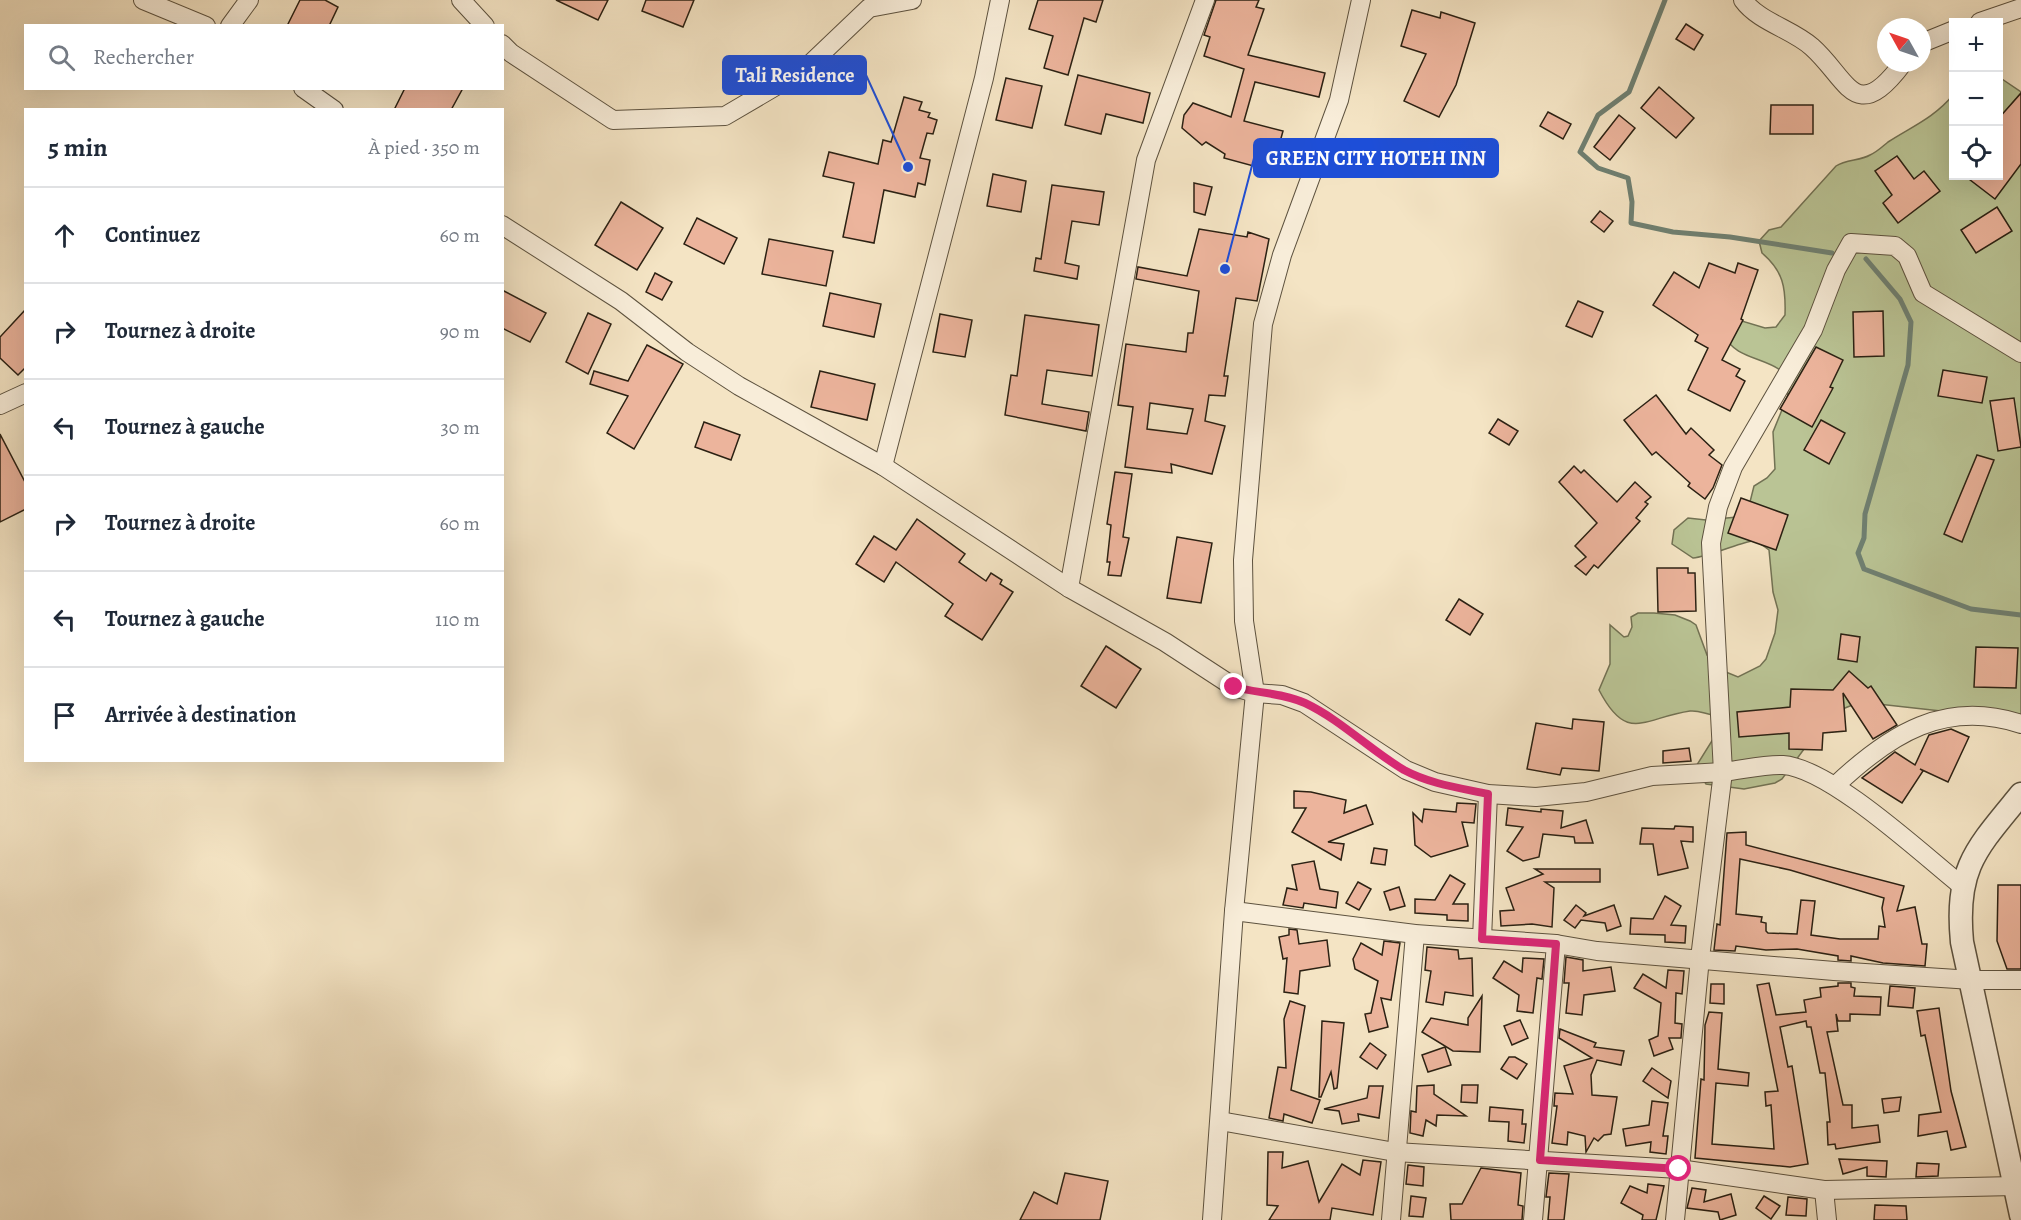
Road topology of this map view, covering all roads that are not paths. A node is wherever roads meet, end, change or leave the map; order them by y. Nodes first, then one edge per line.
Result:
1 (143, 0) edge
2 (249, 0) edge
3 (461, 0) edge
4 (912, 0) edge
5 (1000, 0) edge
6 (1204, 0) edge
7 (1361, 0) edge
8 (1743, 0) edge
9 (2021, 8) edge
10 (1992, 18) edge
11 (201, 24) edge
12 (231, 24) edge
13 (483, 24) edge
14 (1949, 32) edge
15 (1931, 39) edge
16 (504, 46) edge
17 (1896, 72) edge
18 (306, 90) edge
19 (331, 108) edge
20 (504, 226) edge
21 (2021, 353) edge
22 (24, 394) edge
23 (0, 405) edge
24 (883, 466) junction
25 (1069, 588) junction
26 (1255, 693) junction
27 (2021, 724) edge
28 (1723, 772) junction
29 (1836, 785) junction
30 (1488, 794) junction
31 (2021, 794) edge
32 (1962, 886) junction
33 (1234, 911) junction
34 (1415, 934) junction
35 (1482, 939) junction
36 (1556, 944) junction
37 (1700, 958) junction
38 (1972, 980) junction
39 (2021, 980) edge
40 (1220, 1121) junction
41 (1395, 1152) junction
42 (1540, 1160) junction
43 (1679, 1169) junction
44 (2016, 1186) junction
45 (1824, 1190) junction
46 (2021, 1215) edge
47 (1212, 1220) edge
48 (1391, 1220) edge
49 (1533, 1220) edge
50 (1675, 1220) edge
51 (1827, 1220) edge

1 - 11 street
2 - 12 street
3 - 13 street
4 - 16 street
5 - 24 street
6 - 25 street
7 - 26 street
8 - 17 street
9 - 10 street
14 - 15 street
18 - 19 street
20 - 24 street
21 - 28 street
22 - 23 street
24 - 25 street
25 - 26 street
26 - 30 street
26 - 33 street
27 - 29 street
28 - 29 street
28 - 30 street
28 - 37 street
29 - 32 street
30 - 35 street
31 - 32 street
32 - 38 street
33 - 34 street
33 - 40 street
34 - 35 street
34 - 41 street
35 - 36 street
36 - 37 street
36 - 42 street
37 - 38 street
37 - 43 street
38 - 39 street
38 - 44 street
40 - 41 street
40 - 47 street
41 - 42 street
41 - 48 street
42 - 43 street
42 - 49 street
43 - 45 street
43 - 50 street
44 - 45 street
44 - 46 street
45 - 51 street

